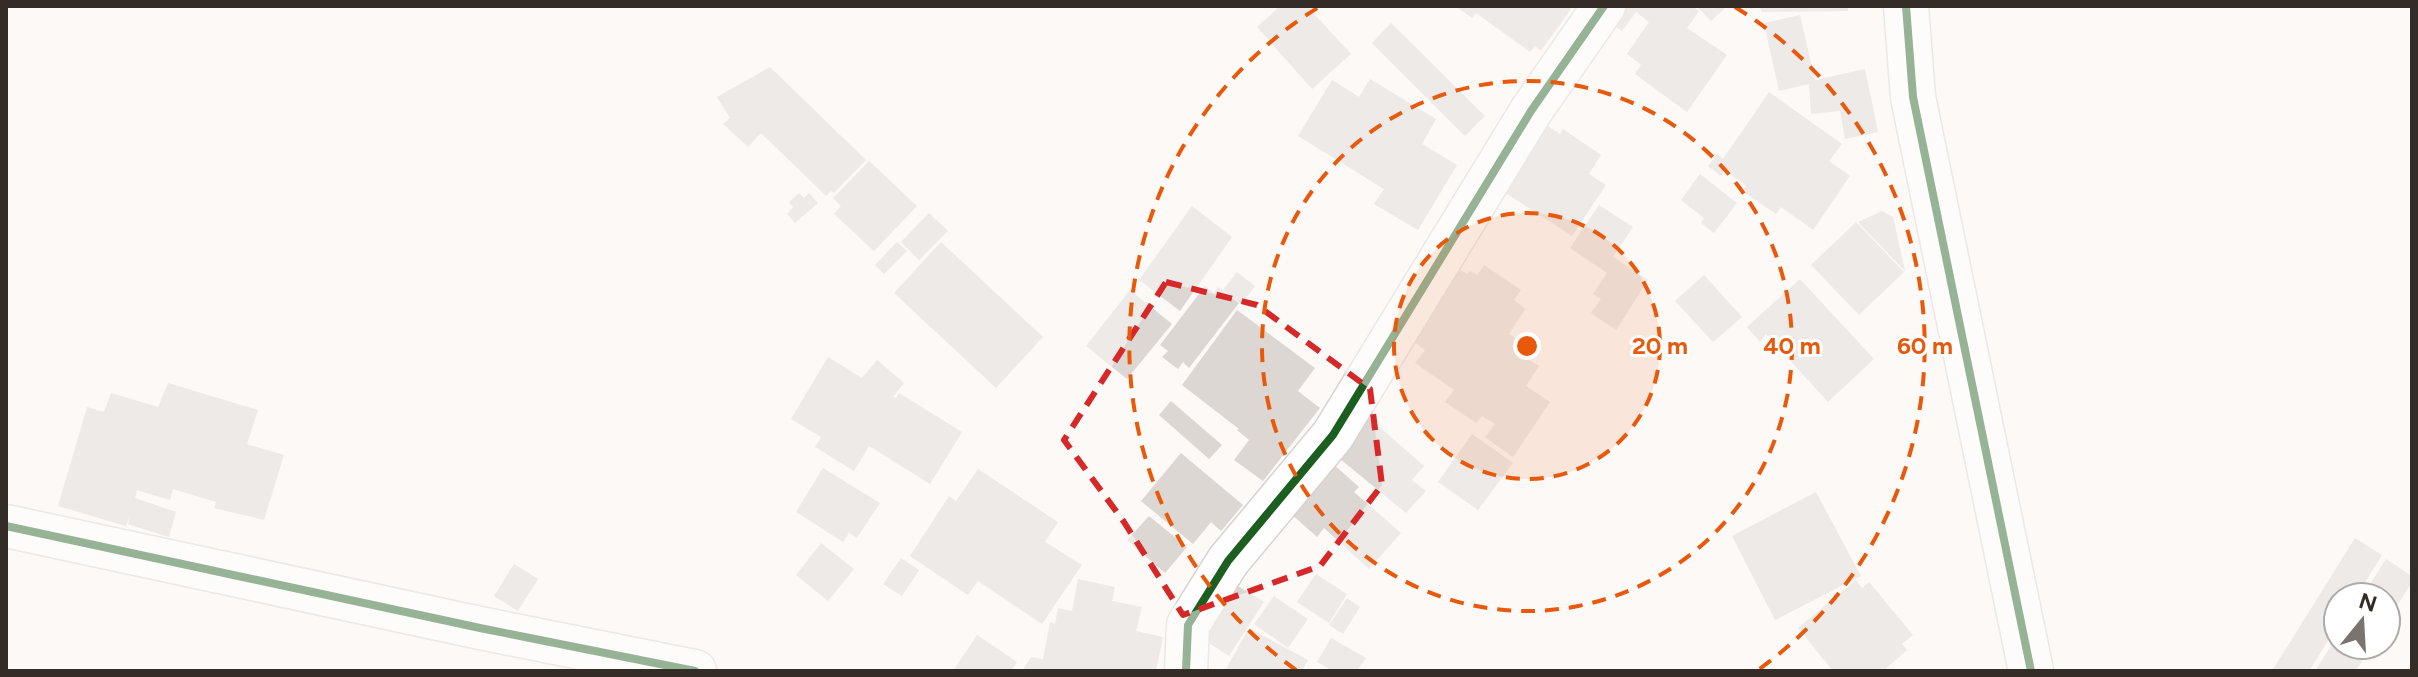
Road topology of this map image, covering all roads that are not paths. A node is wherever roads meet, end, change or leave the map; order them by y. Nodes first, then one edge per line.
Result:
1 (1604, 6) edge
2 (1906, 6) edge
3 (6, 526) edge
4 (695, 671) edge
5 (1186, 671) edge
6 (2031, 671) edge

1 - 5 street
2 - 6 street
3 - 4 street

